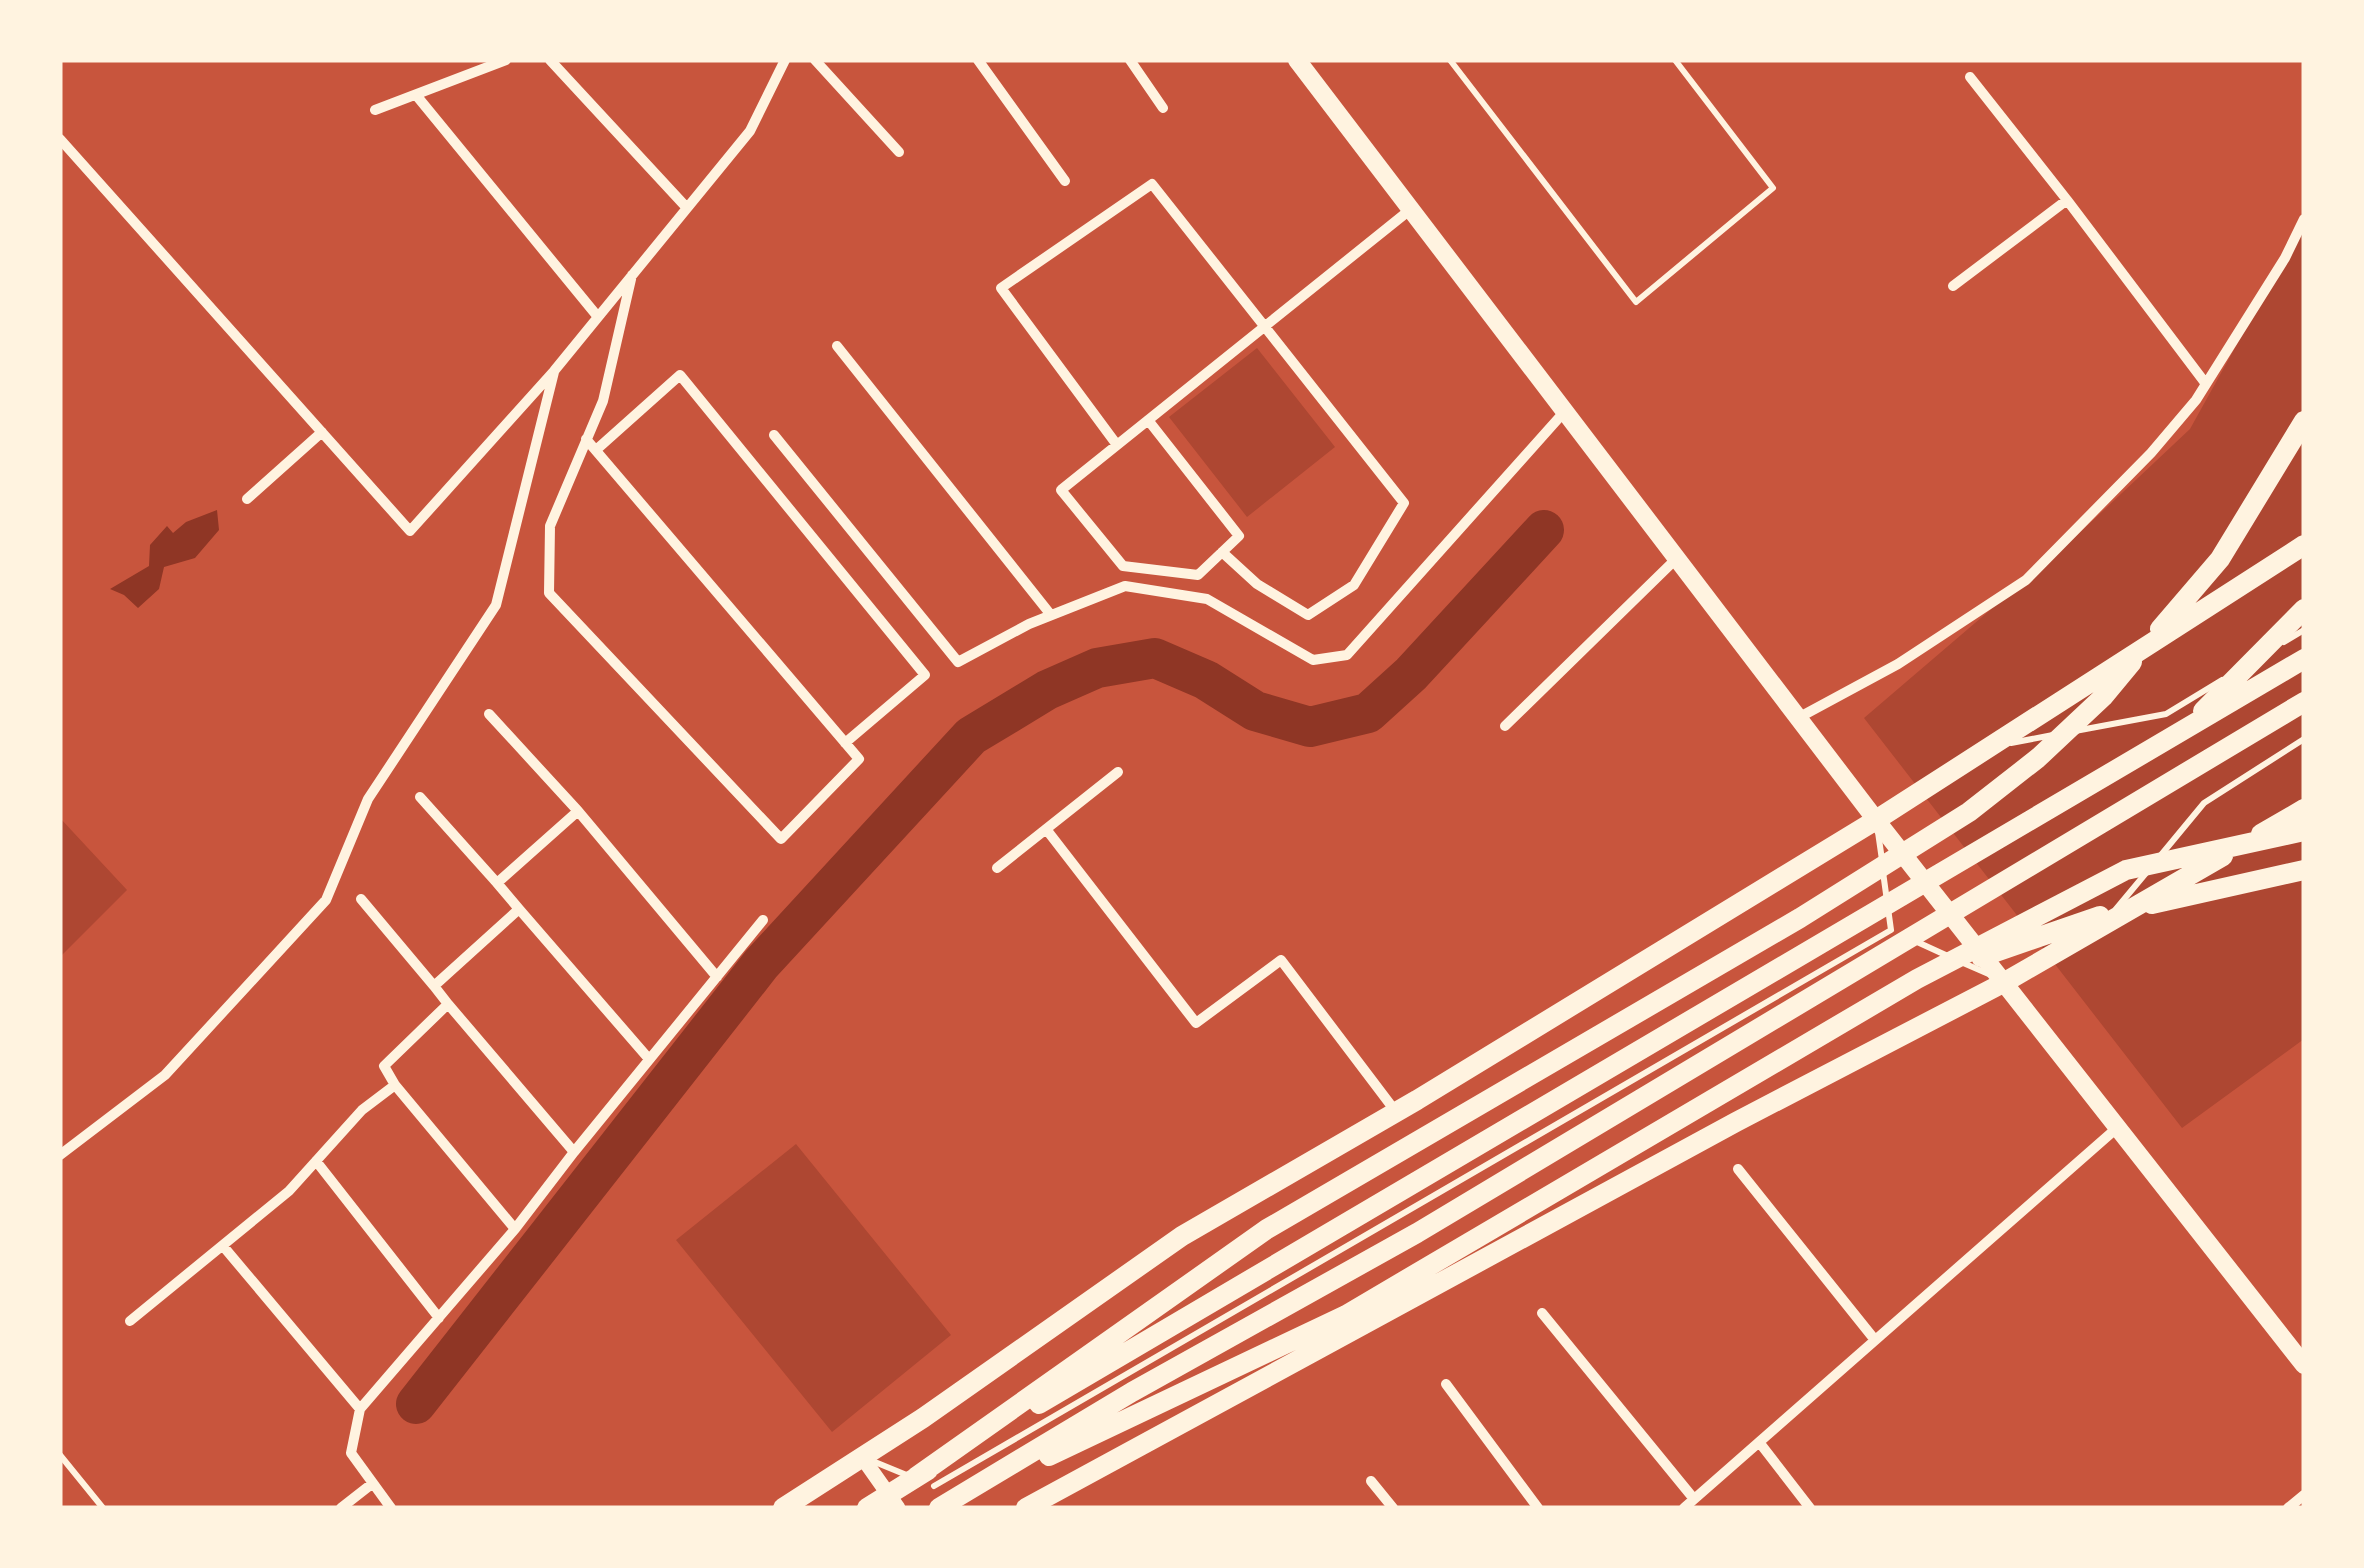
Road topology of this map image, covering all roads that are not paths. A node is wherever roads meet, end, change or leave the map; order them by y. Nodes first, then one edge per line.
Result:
1 (506, 60) edge
2 (550, 60) edge
3 (785, 60) edge
4 (815, 60) edge
5 (978, 60) edge
6 (1130, 60) edge
7 (1297, 60) edge
8 (1450, 60) edge
9 (1675, 60) edge
10 (1970, 77) dead end
11 (416, 95) junction
12 (1162, 108) dead end
13 (375, 110) dead end
14 (60, 139) edge
15 (899, 152) dead end
16 (1064, 181) dead end
17 (2067, 200) junction
18 (687, 208) junction
19 (1411, 210) junction
20 (2304, 219) edge
21 (632, 275) junction
22 (1953, 286) dead end
23 (598, 317) junction
24 (1265, 326) junction
25 (838, 346) dead end
26 (554, 371) junction
27 (2206, 384) junction
28 (1565, 411) junction
29 (1148, 420) junction
30 (2304, 421) edge
31 (322, 432) junction
32 (774, 435) dead end
33 (586, 439) junction
34 (1118, 445) junction
35 (596, 450) junction
36 (248, 499) dead end
37 (2304, 546) edge
38 (1222, 552) junction
39 (1677, 558) junction
40 (2304, 610) edge
41 (1051, 615) junction
42 (2304, 630) edge
43 (2304, 659) edge
44 (2304, 702) edge
45 (489, 714) dead end
46 (1798, 718) junction
47 (1505, 726) dead end
48 (2178, 736) junction
49 (2304, 739) edge
50 (846, 742) junction
51 (1986, 748) junction
52 (1118, 772) dead end
53 (420, 796) dead end
54 (2304, 809) edge
55 (578, 811) junction
56 (1876, 820) junction
57 (1046, 829) junction
58 (2304, 831) edge
59 (997, 868) dead end
60 (2304, 870) edge
61 (497, 884) junction
62 (361, 899) dead end
63 (519, 910) junction
64 (764, 920) dead end
65 (2102, 926) junction
66 (1892, 930) junction
67 (717, 976) junction
68 (1917, 979) junction
69 (2005, 982) junction
70 (434, 986) junction
71 (448, 1004) junction
72 (649, 1060) junction
73 (394, 1084) junction
74 (1396, 1112) junction
75 (2118, 1127) junction
76 (574, 1152) junction
77 (60, 1156) edge
78 (316, 1161) junction
79 (1738, 1168) dead end
80 (516, 1229) junction
81 (223, 1246) junction
82 (1542, 1313) dead end
83 (439, 1318) junction
84 (130, 1322) dead end
85 (1875, 1340) junction
86 (2304, 1365) edge
87 (1446, 1384) dead end
88 (360, 1409) junction
89 (1759, 1442) junction
90 (60, 1455) edge
91 (862, 1457) junction
92 (925, 1481) junction
93 (1371, 1481) dead end
94 (372, 1483) junction
95 (2304, 1495) edge
96 (1694, 1499) junction
97 (103, 1508) edge
98 (341, 1508) edge
99 (391, 1508) edge
100 (782, 1508) edge
101 (867, 1508) edge
102 (898, 1508) edge
103 (937, 1508) edge
104 (1026, 1508) edge
105 (1393, 1508) edge
106 (1538, 1508) edge
107 (1684, 1508) edge
108 (1810, 1508) edge
109 (2288, 1508) edge

1 - 11 street
2 - 18 street
3 - 18 street
4 - 15 street
5 - 16 street
6 - 12 street
7 - 19 main road
8 - 9 lane
10 - 17 street
11 - 13 street
11 - 23 street
14 - 31 street
17 - 22 street
17 - 27 street
18 - 21 street
19 - 24 street
19 - 28 main road
20 - 27 street
21 - 23 street
21 - 33 street
23 - 26 street
24 - 29 street
24 - 34 street
24 - 38 street
25 - 41 street
26 - 31 street
26 - 77 street
27 - 46 street
28 - 39 main road
28 - 41 street
29 - 34 street
29 - 38 street
30 - 92 highway
31 - 36 street
32 - 41 street
33 - 35 street
33 - 50 street
34 - 38 street
35 - 50 street
35 - 50 street
37 - 51 highway
39 - 46 main road
39 - 47 street
40 - 48 highway
42 - 51 lane
43 - 48 highway
44 - 103 highway
45 - 55 street
46 - 56 main road
48 - 92 highway
49 - 65 lane
51 - 56 highway
52 - 57 street
53 - 61 street
54 - 65 highway
55 - 61 street
55 - 67 street
56 - 66 lane
56 - 69 main road
56 - 74 highway
57 - 59 street
57 - 74 street
58 - 68 highway
60 - 68 highway
61 - 63 street
62 - 70 street
63 - 70 street
63 - 72 street
64 - 67 street
65 - 69 highway
66 - 69 lane
66 - 92 lane
67 - 72 street
68 - 103 highway
69 - 75 main road
69 - 104 highway
70 - 71 street
71 - 73 street
71 - 76 street
72 - 76 street
73 - 78 street
73 - 80 street
74 - 91 highway
75 - 85 street
75 - 86 main road
76 - 80 street
78 - 81 street
78 - 83 street
79 - 85 street
80 - 83 street
81 - 84 street
81 - 88 street
82 - 96 street
83 - 88 street
85 - 89 street
87 - 106 street
88 - 94 street
89 - 96 street
89 - 108 street
90 - 97 lane
91 - 92 lane
91 - 100 highway
91 - 102 street
92 - 101 highway
92 - 103 lane
93 - 105 street
94 - 98 street
94 - 99 street
95 - 109 street
96 - 107 street

